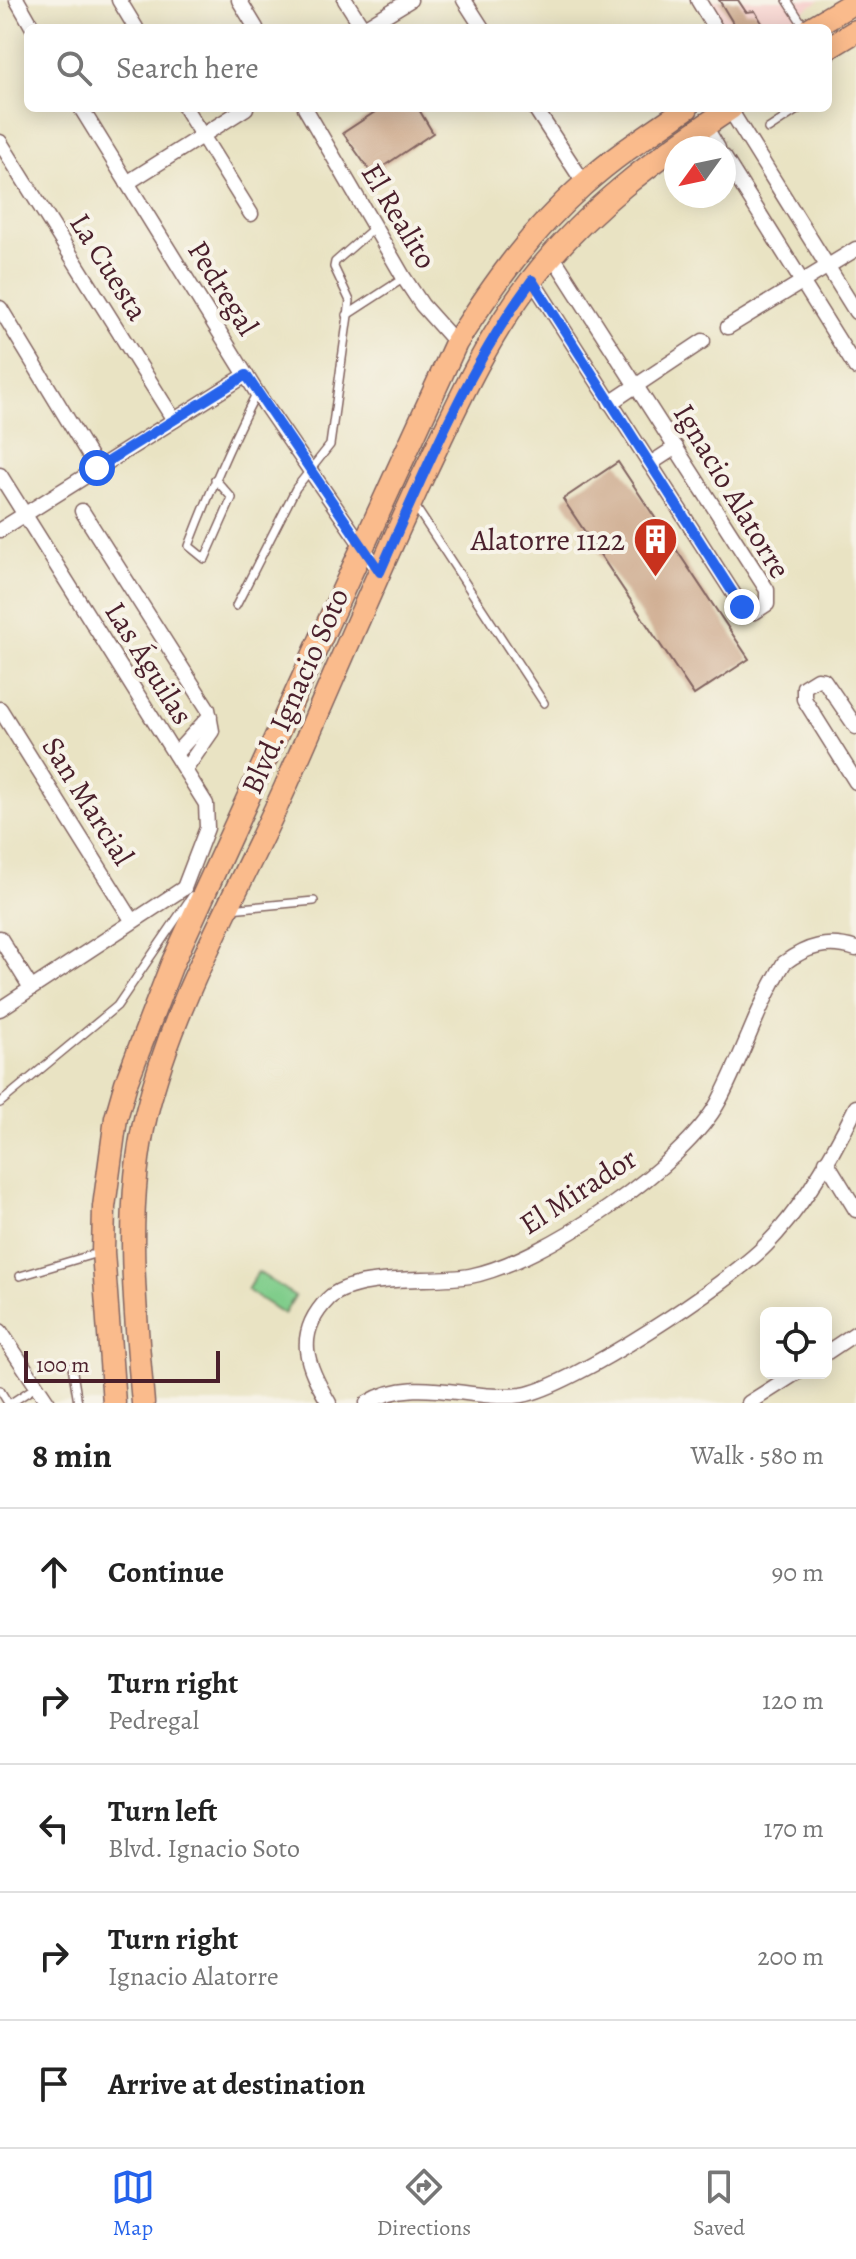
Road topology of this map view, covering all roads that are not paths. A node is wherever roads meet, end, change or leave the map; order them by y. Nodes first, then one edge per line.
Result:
1 (17, 0) edge
2 (119, 0) edge
3 (239, 0) edge
4 (345, 0) edge
5 (410, 0) edge
6 (464, 0) edge
7 (698, 0) edge
8 (787, 0) edge
9 (856, 1) edge
10 (31, 24) edge
11 (134, 24) edge
12 (254, 24) edge
13 (361, 24) edge
14 (371, 24) edge
15 (479, 24) edge
16 (713, 24) edge
17 (805, 24) edge
18 (815, 24) edge
19 (853, 37) edge
20 (832, 46) edge
21 (83, 112) edge
22 (188, 112) edge
23 (239, 112) edge
24 (307, 112) edge
25 (538, 112) edge
26 (682, 112) edge
27 (732, 112) edge
28 (794, 112) edge
29 (709, 117) edge
30 (768, 129) dead end
31 (202, 135) junction
32 (0, 142) edge
33 (736, 177) edge
34 (127, 183) junction
35 (584, 183) junction
36 (780, 193) junction
37 (755, 209) junction
38 (251, 214) dead end
39 (375, 227) junction
40 (856, 249) edge
41 (552, 255) junction
42 (828, 266) junction
43 (404, 278) junction
44 (532, 280) junction
45 (802, 282) junction
46 (0, 308) edge
47 (856, 312) edge
48 (347, 315) junction
49 (728, 327) dead end
50 (703, 341) dead end
51 (456, 343) junction
52 (856, 368) edge
53 (246, 375) junction
54 (636, 385) junction
55 (257, 393) junction
56 (610, 403) junction
57 (174, 420) junction
58 (676, 447) junction
59 (650, 464) junction
60 (97, 468) junction
61 (309, 469) junction
62 (0, 475) edge
63 (215, 479) junction
64 (411, 501) junction
65 (82, 511) dead end
66 (25, 514) junction
67 (0, 530) edge
68 (365, 550) junction
69 (380, 572) junction
70 (236, 606) dead end
71 (544, 703) dead end
72 (0, 709) edge
73 (210, 716) junction
74 (856, 727) edge
75 (175, 754) junction
76 (185, 770) junction
77 (856, 782) edge
78 (194, 893) junction
79 (314, 901) dead end
80 (228, 909) junction
81 (132, 920) junction
82 (0, 938) edge
83 (856, 949) edge
84 (31, 988) junction
85 (0, 1009) edge
86 (0, 1103) edge
87 (856, 1107) edge
88 (848, 1124) junction
89 (856, 1138) edge
90 (826, 1161) junction
91 (856, 1210) edge
92 (103, 1252) junction
93 (20, 1276) dead end
94 (136, 1326) junction
95 (109, 1330) junction
96 (0, 1331) edge
97 (856, 1333) edge
98 (832, 1349) edge
99 (72, 1366) dead end
100 (787, 1379) edge
101 (37, 1386) junction
102 (0, 1390) edge
103 (500, 1399) edge
104 (10, 1403) edge
105 (48, 1403) edge
106 (78, 1403) edge
107 (114, 1403) edge
108 (143, 1403) edge
109 (329, 1403) edge
110 (367, 1403) edge
111 (749, 1403) edge

1 - 10 street
2 - 11 street
3 - 12 street
4 - 13 street
5 - 14 street
6 - 15 street
7 - 16 street
8 - 17 lane
9 - 18 main road
19 - 20 main road
21 - 34 street, Pedregal
22 - 31 street
23 - 31 street
24 - 39 street, El Realito
25 - 35 street
26 - 35 main road, Blvd. Ignacio Soto
27 - 36 street
28 - 30 lane
29 - 41 main road, Blvd. Ignacio Soto
31 - 34 street
31 - 38 street
32 - 57 street, La Cuesta
33 - 37 street
34 - 53 street, Pedregal
35 - 44 main road
35 - 51 main road, Blvd. Ignacio Soto
36 - 37 street
36 - 42 street
37 - 45 street
39 - 43 street, El Realito
39 - 48 lane
40 - 42 street
41 - 44 main road, Blvd. Ignacio Soto
41 - 54 street, Ignacio Alatorre
42 - 45 street
42 - 47 street
43 - 48 lane
43 - 51 street, El Realito
44 - 56 street, Ignacio Alatorre
44 - 64 main road, Blvd. Ignacio Soto
45 - 49 street
45 - 52 street
46 - 60 street
48 - 61 lane
50 - 54 street
51 - 68 main road, Blvd. Ignacio Soto
53 - 55 street, Pedregal
53 - 57 street
54 - 56 street
54 - 58 street, Ignacio Alatorre
55 - 61 street, Pedregal
55 - 63 lane
56 - 59 street, Ignacio Alatorre
57 - 60 street
58 - 59 street
58 - 59 street, Ignacio Alatorre
60 - 66 street
61 - 68 street, Pedregal
61 - 70 lane
62 - 66 street, Las Águilas
63 - 63 lane
64 - 69 main road, Blvd. Ignacio Soto
64 - 71 lane
65 - 73 street
66 - 67 street
66 - 75 street, Las Águilas
68 - 69 street, Pedregal
68 - 78 main road, Blvd. Ignacio Soto
69 - 80 main road, Blvd. Ignacio Soto
72 - 81 street, San Marcial
73 - 75 street
73 - 76 street
74 - 77 street
75 - 76 street, Las Águilas
76 - 78 street, Las Águilas
78 - 80 street
78 - 81 street
78 - 86 lane
78 - 92 main road, Blvd. Ignacio Soto
79 - 80 lane
80 - 94 main road, Blvd. Ignacio Soto
81 - 84 street
82 - 84 street
83 - 109 street, El Mirador
84 - 85 street
87 - 88 street
88 - 89 street
88 - 90 street
90 - 91 street
90 - 103 street
92 - 93 lane
92 - 95 main road, Blvd. Ignacio Soto
94 - 95 main road
94 - 108 main road, Blvd. Ignacio Soto
95 - 107 main road, Blvd. Ignacio Soto
96 - 101 street
97 - 98 street
99 - 106 lane
100 - 111 street
101 - 104 lane
101 - 105 street
102 - 104 lane
103 - 110 street

